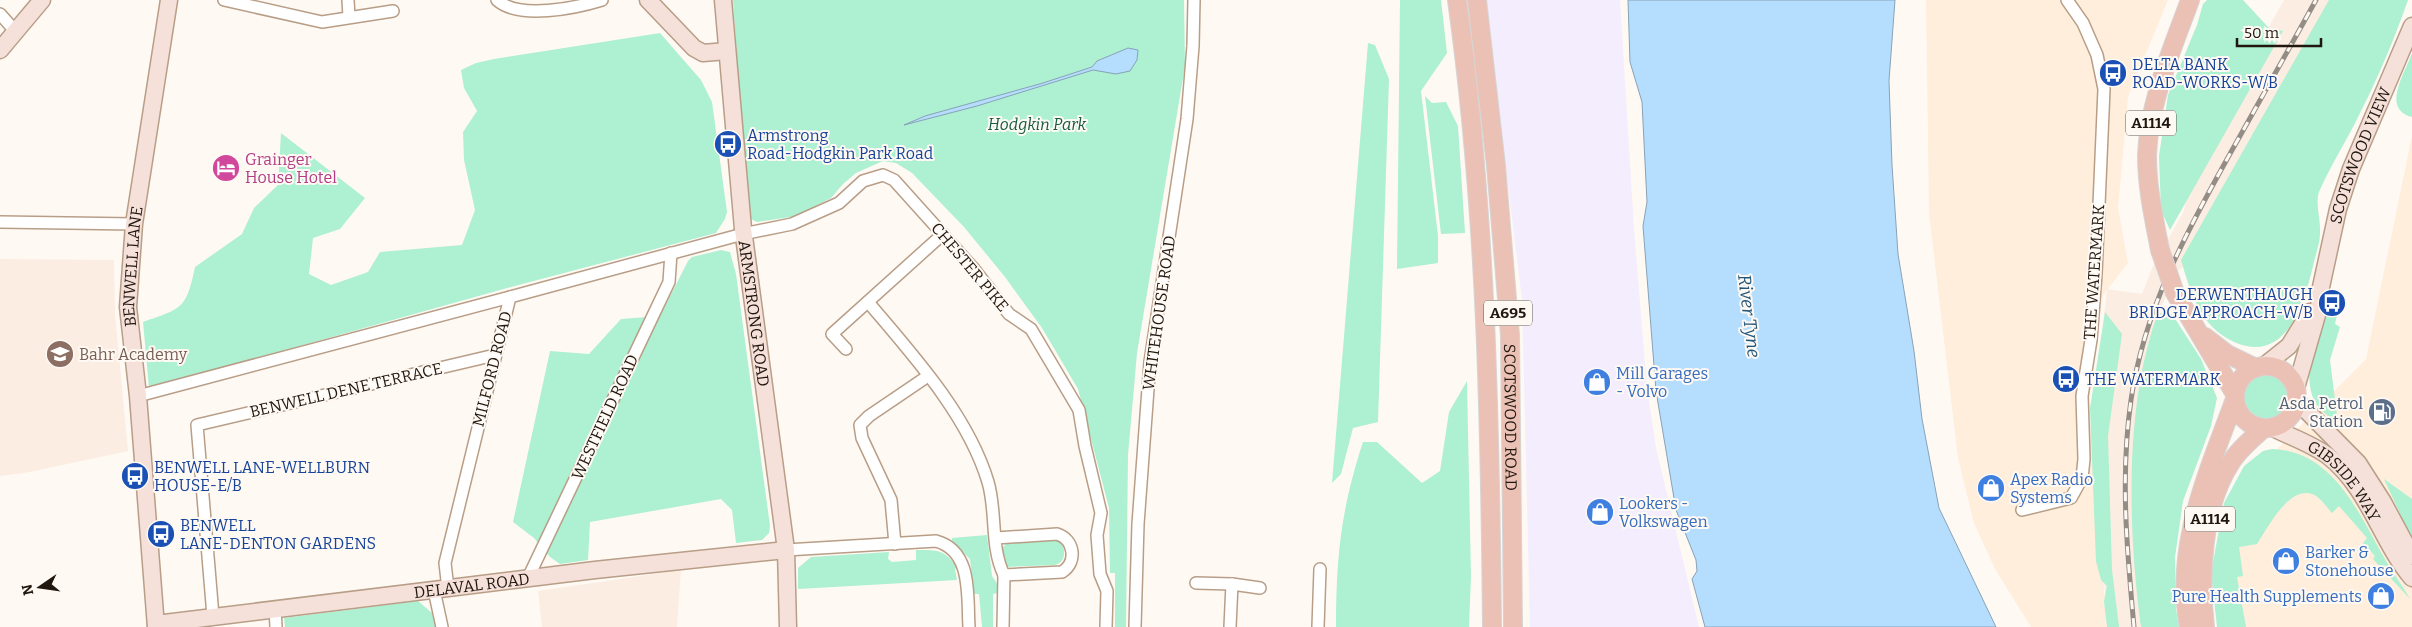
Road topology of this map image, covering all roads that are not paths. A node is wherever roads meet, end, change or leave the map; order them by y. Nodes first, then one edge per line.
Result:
1 (42, 0) edge
2 (169, 0) edge
3 (224, 0) edge
4 (348, 0) edge
5 (497, 0) edge
6 (602, 0) edge
7 (648, 0) edge
8 (723, 0) edge
9 (1194, 0) edge
10 (1456, 0) edge
11 (1477, 0) edge
12 (2067, 0) edge
13 (2190, 0) edge
14 (393, 11) dead end
15 (0, 14) edge
16 (349, 17) junction
17 (2412, 26) edge
18 (16, 32) junction
19 (0, 50) edge
20 (727, 52) junction
21 (0, 222) edge
22 (134, 224) junction
23 (743, 234) junction
24 (943, 234) junction
25 (671, 253) junction
26 (2321, 287) junction
27 (510, 297) junction
28 (868, 302) junction
29 (2196, 328) junction
30 (846, 349) dead end
31 (495, 355) junction
32 (2260, 367) junction
33 (928, 376) junction
34 (2296, 395) junction
35 (138, 396) junction
36 (2235, 397) junction
37 (2269, 428) junction
38 (2022, 510) dead end
39 (996, 538) junction
40 (895, 544) junction
41 (786, 550) junction
42 (2412, 556) edge
43 (1320, 569) dead end
44 (1004, 575) junction
45 (528, 578) junction
46 (2412, 578) edge
47 (1196, 583) dead end
48 (1232, 584) junction
49 (1260, 588) dead end
50 (441, 589) junction
51 (275, 609) junction
52 (213, 616) junction
53 (156, 626) edge
54 (276, 627) edge
55 (442, 627) edge
56 (788, 627) edge
57 (969, 627) edge
58 (1003, 627) edge
59 (1106, 627) edge
60 (1135, 627) edge
61 (1230, 627) edge
62 (1318, 627) edge
63 (1492, 627) edge
64 (1513, 627) edge
65 (2189, 627) edge
66 (2205, 627) edge

1 - 18 street
2 - 22 street, BENWELL LANE
3 - 16 street
4 - 16 street
5 - 6 street
7 - 20 street
8 - 20 street, ARMSTRONG ROAD
9 - 60 street, WHITEHOUSE ROAD
10 - 63 main road, SCOTSWOOD ROAD / A695
11 - 64 main road, SCOTSWOOD ROAD / A695
12 - 38 street, THE WATERMARK
13 - 29 main road, A1114, bridge
14 - 16 street
15 - 18 street
17 - 26 street, SCOTSWOOD VIEW
18 - 19 street
20 - 23 street, ARMSTRONG ROAD
21 - 22 street
22 - 35 street, BENWELL LANE
23 - 24 street, CHESTER PIKE
23 - 25 street, MILFORD ROAD
23 - 41 street, ARMSTRONG ROAD
24 - 28 street
24 - 59 street, CHESTER PIKE
25 - 27 street, MILFORD ROAD
25 - 45 street, WESTFIELD ROAD
26 - 32 street, SCOTSWOOD VIEW
26 - 34 street, SCOTSWOOD VIEW
27 - 31 street, MILFORD ROAD
27 - 35 street
28 - 30 street
28 - 33 street
29 - 32 main road, A1114
29 - 36 main road, A1114
31 - 50 street, MILFORD ROAD
31 - 52 street, BENWELL DENE TERRACE
32 - 34 main road
32 - 36 main road
33 - 39 street
33 - 40 street
34 - 37 main road
34 - 42 street, GIBSIDE WAY
35 - 53 street, BENWELL LANE
36 - 37 main road
36 - 65 main road, A1114
37 - 46 street, GIBSIDE WAY
37 - 66 main road, A1114
39 - 44 street
39 - 44 street
40 - 41 street
40 - 57 street
41 - 45 street, DELAVAL ROAD
41 - 56 street, ARMSTRONG ROAD
43 - 62 street
44 - 58 street
45 - 50 street, DELAVAL ROAD
47 - 48 street
48 - 49 street
48 - 61 street
50 - 51 street, DELAVAL ROAD
50 - 55 street, MILFORD ROAD
51 - 52 street, DELAVAL ROAD
51 - 54 street
52 - 53 street, DELAVAL ROAD

